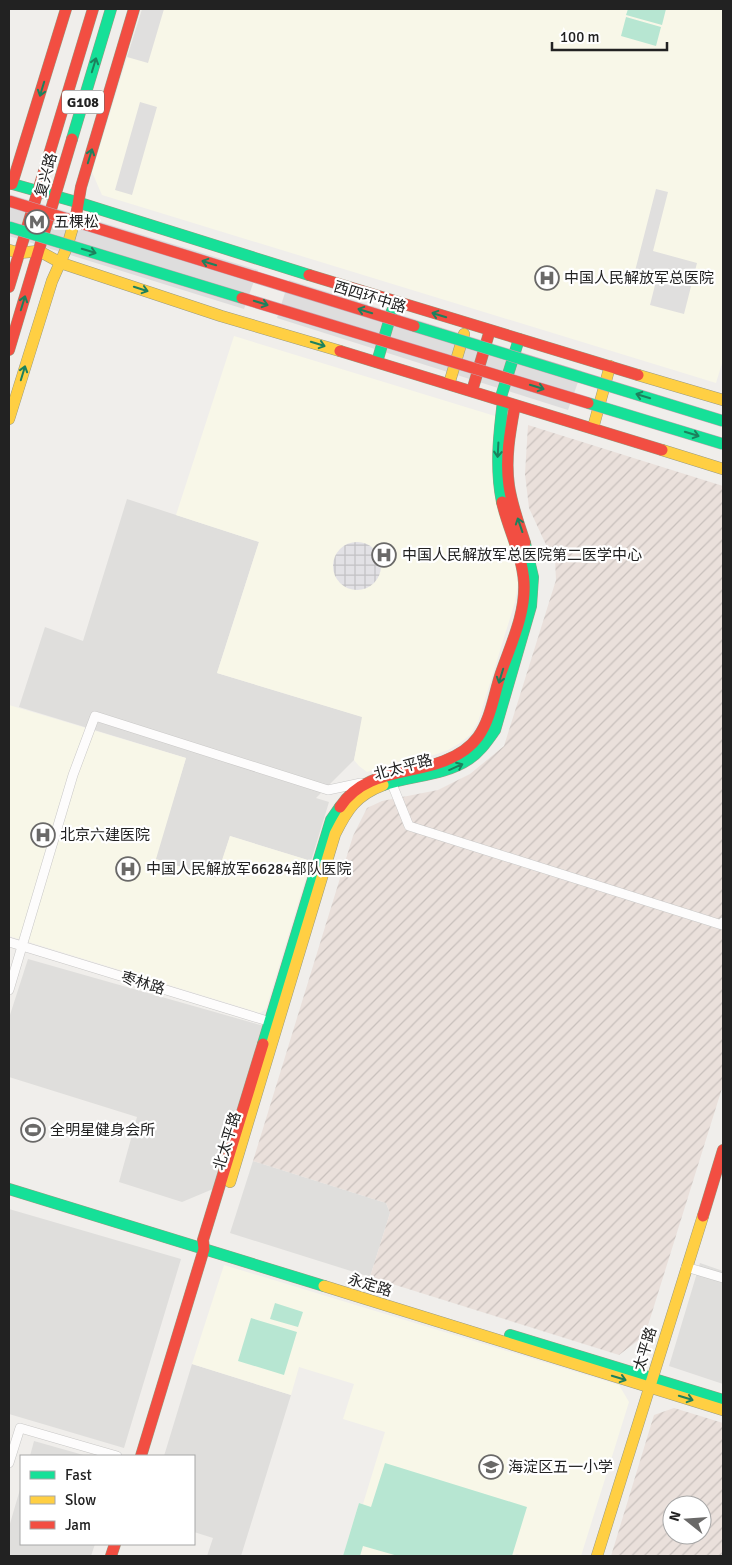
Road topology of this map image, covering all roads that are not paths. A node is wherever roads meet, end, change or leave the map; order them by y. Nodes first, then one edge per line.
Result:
1 (66, 9) edge
2 (94, 9) edge
3 (111, 9) edge
4 (134, 9) edge
5 (10, 184) edge
6 (37, 190) junction
7 (56, 196) junction
8 (9, 201) edge
9 (80, 203) junction
10 (9, 227) edge
11 (9, 235) edge
12 (23, 240) junction
13 (40, 251) junction
14 (14, 252) edge
15 (61, 263) junction
16 (9, 287) edge
17 (395, 302) junction
18 (467, 323) junction
19 (490, 330) junction
20 (519, 339) junction
21 (9, 350) edge
22 (377, 362) junction
23 (610, 366) junction
24 (449, 384) junction
25 (472, 391) junction
26 (723, 398) edge
27 (502, 401) junction
28 (515, 405) junction
29 (9, 419) edge
30 (723, 421) edge
31 (592, 428) junction
32 (723, 444) edge
33 (723, 469) edge
34 (390, 778) junction
35 (368, 781) junction
36 (723, 922) edge
37 (9, 942) edge
38 (22, 946) junction
39 (9, 990) edge
40 (274, 1023) junction
41 (723, 1150) edge
42 (720, 1170) edge
43 (9, 1181) edge
44 (9, 1189) edge
45 (206, 1244) junction
46 (686, 1267) junction
47 (723, 1278) edge
48 (650, 1382) junction
49 (723, 1400) edge
50 (723, 1410) edge
51 (114, 1455) edge
52 (141, 1455) edge
53 (9, 1463) edge
54 (597, 1556) edge

1 -> 5 main road, 复兴路
2 - 6 main road, 复兴路 / G108
7 -> 3 main road, 复兴路 / G108
9 -> 4 main road
5 - 6 main road
6 - 7 main road
6 - 12 main road, 复兴路 / G108
7 - 9 main road, 西四环中路
7 - 13 main road, 复兴路 / G108
30 -> 8 main road, 西四环中路, bridge
9 - 15 main road
9 - 17 main road, 西四环中路
10 -> 32 main road, bridge
11 - 12 main road
12 - 13 main road
12 - 14 main road, 复兴路 / G108
13 - 14 main road
13 - 15 main road
21 -> 13 main road, 复兴路 / G108
14 - 16 main road, 复兴路 / G108
15 -> 22 main road
29 -> 15 main road
18 -> 17 main road, 西四环中路
17 - 22 main road
18 - 19 main road, 西四环中路
18 - 24 main road
19 - 20 main road, 西四环中路
19 - 25 main road
20 - 23 main road, 西四环中路
20 - 27 main road, 北太平路
22 - 24 main road
23 - 26 main road, 西四环中路
23 - 31 main road
24 - 25 main road
25 - 27 main road
27 - 28 main road
27 -> 34 main road, 北太平路
28 - 31 main road
34 -> 28 main road, 北太平路
31 - 33 main road
34 - 35 main road, 北太平路
34 - 36 street
34 - 40 main road, 北太平路
35 - 38 street
35 - 40 main road, 北太平路
37 - 38 street, 枣林路
38 - 39 street
38 - 40 street, 枣林路
40 - 45 main road, 北太平路
41 - 42 main road, 太平路
42 - 46 main road, 太平路
43 - 45 main road, 永定路
44 - 45 main road, 永定路
45 - 48 main road, 永定路
45 - 52 main road, 北太平路
46 - 47 street
46 - 48 main road, 太平路
48 - 49 main road, 永定路
48 -> 50 main road, 永定路
48 - 54 main road, 太平路
51 - 53 street

